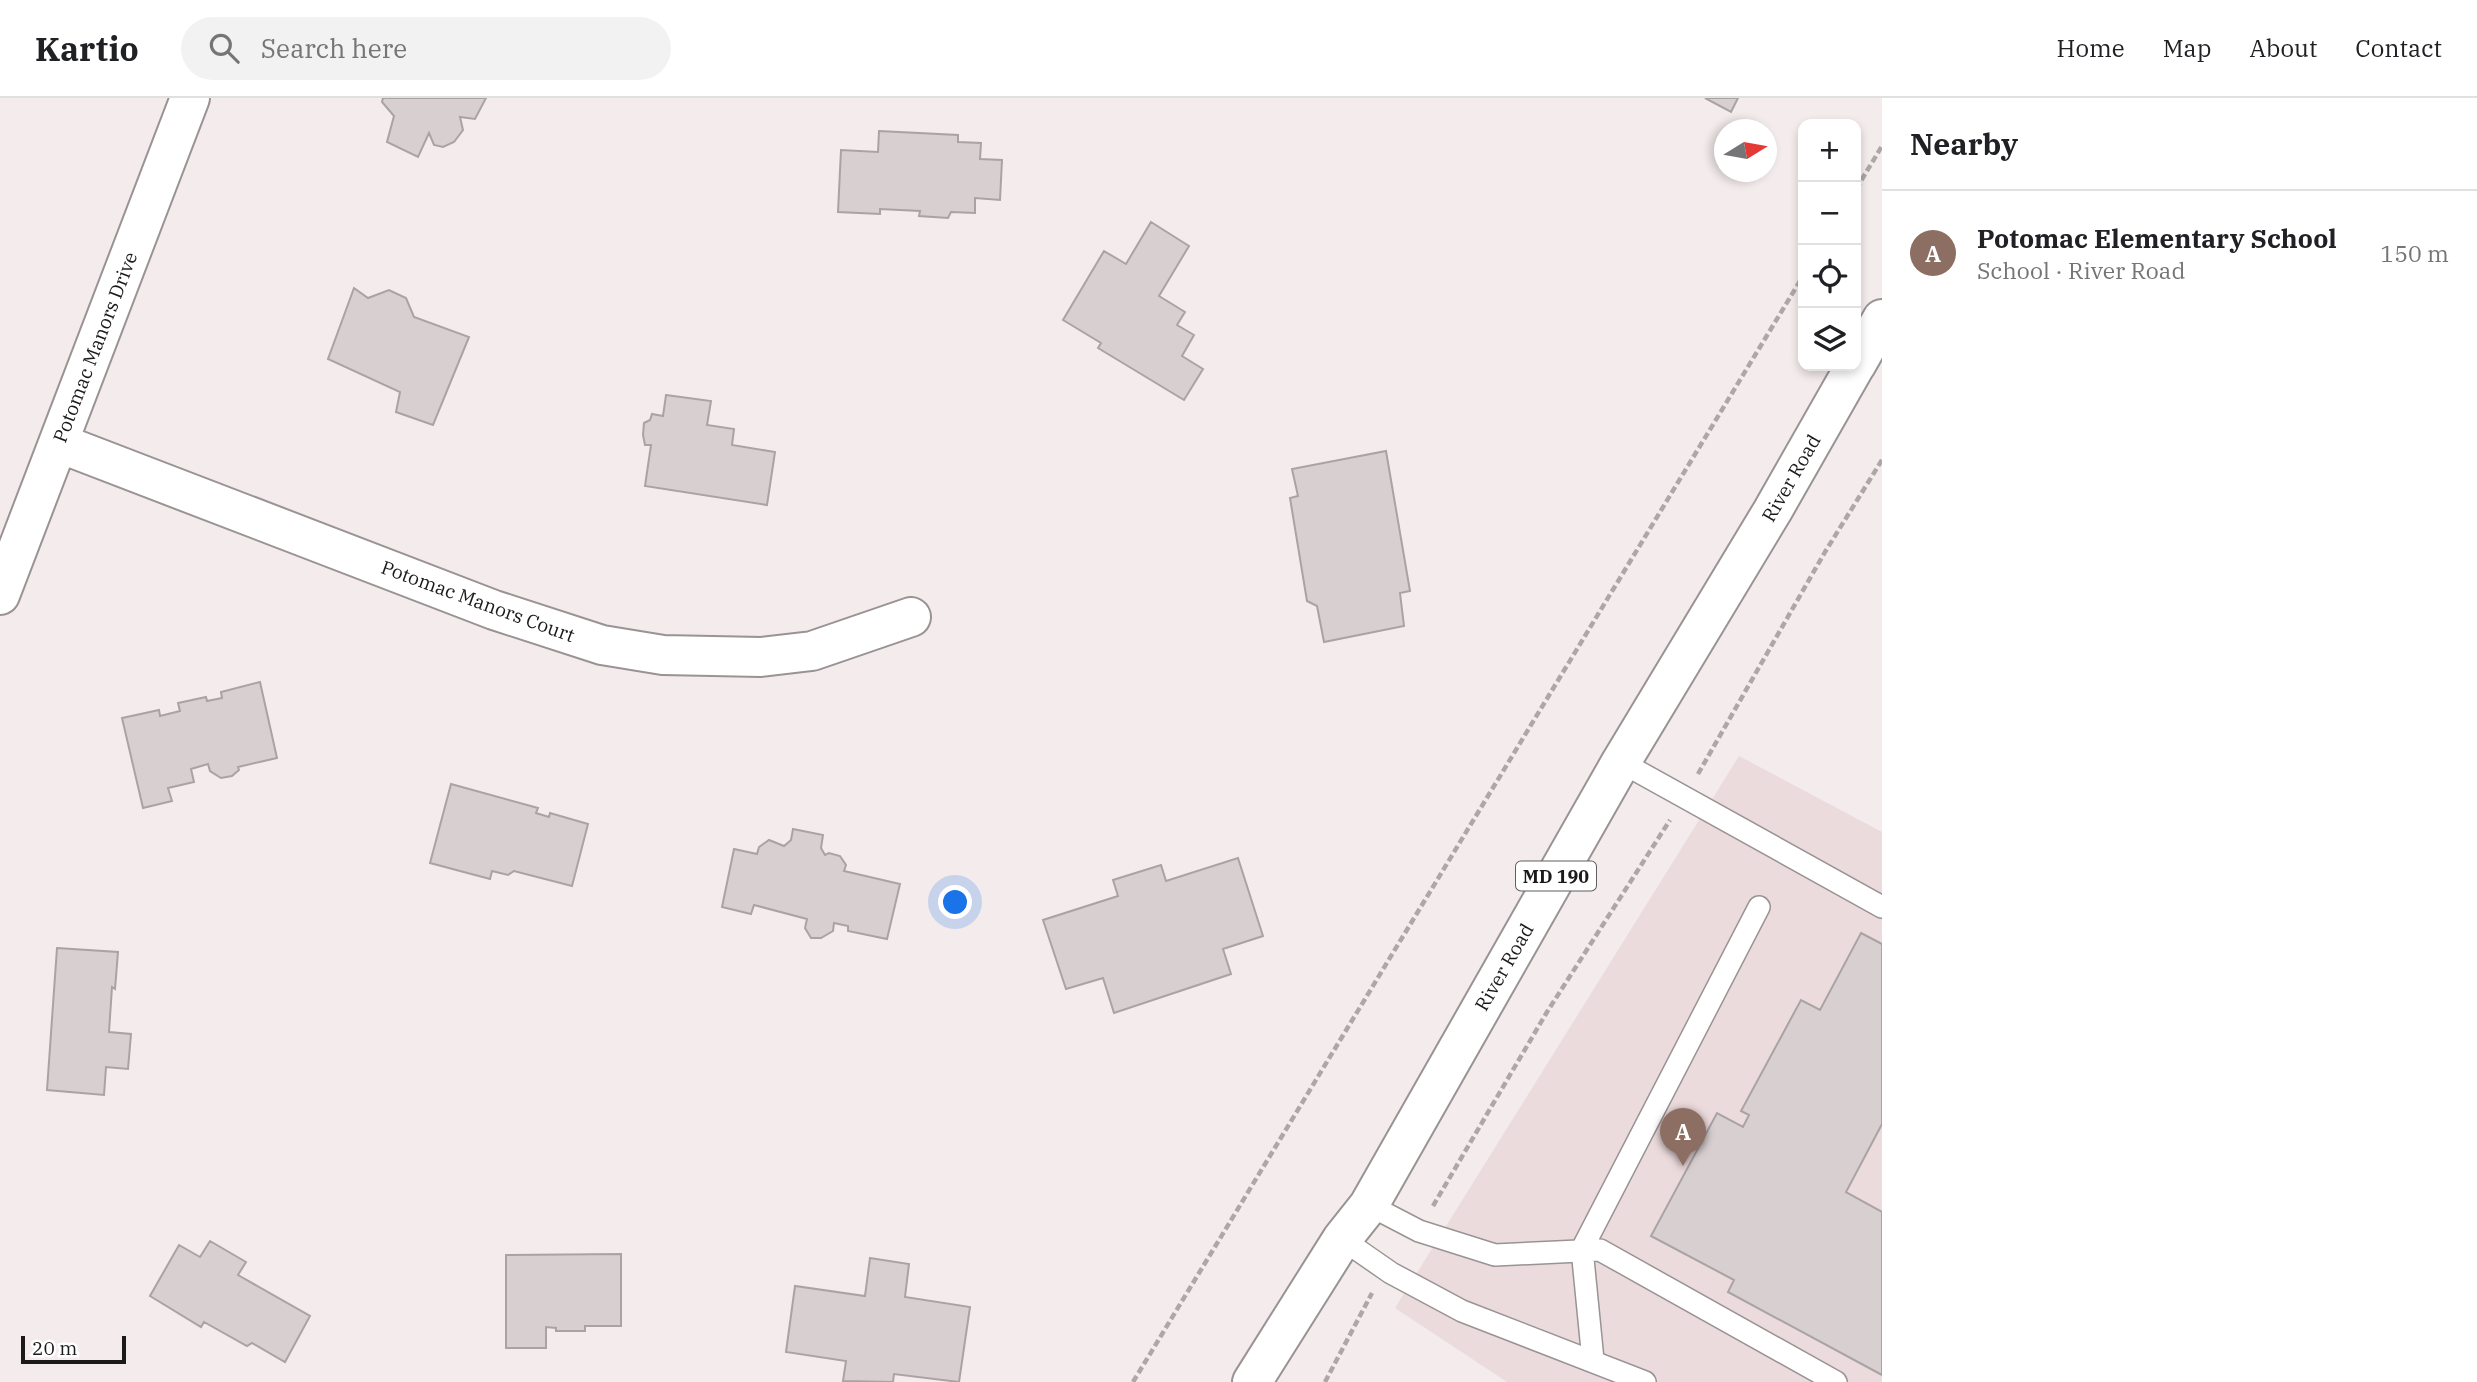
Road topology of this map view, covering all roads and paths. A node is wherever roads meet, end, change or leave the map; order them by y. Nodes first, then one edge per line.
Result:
1 (190, 98) edge
2 (1882, 146) edge
3 (1860, 182) edge
4 (1798, 284) edge
5 (1882, 319) edge
6 (1861, 355) edge
7 (1852, 371) edge
8 (59, 443) junction
9 (1882, 460) edge
10 (0, 596) edge
11 (911, 618) dead end
12 (1621, 762) junction
13 (1683, 798) junction
14 (1759, 906) dead end
15 (1882, 907) edge
16 (1369, 1205) junction
17 (1419, 1231) junction
18 (1342, 1239) junction
19 (1582, 1249) junction
20 (1391, 1273) junction
21 (1593, 1360) junction
22 (1133, 1382) edge
23 (1252, 1382) edge
24 (1325, 1382) edge
25 (1646, 1382) edge
26 (1836, 1382) edge

1 - 8 street, Potomac Manors Drive
2 - 3 path
4 - 22 path
5 - 6 street, River Road / MD 190
7 - 12 street, River Road / MD 190
8 - 10 street, Potomac Manors Drive
8 - 11 street, Potomac Manors Court
9 - 13 path
12 - 13 lane
12 - 16 street, River Road / MD 190
13 - 15 lane
13 - 17 path
14 - 19 lane
16 - 17 lane
16 - 18 street, River Road / MD 190
17 - 19 lane
18 - 20 lane
18 - 23 street, River Road / MD 190
19 - 21 lane
19 - 26 lane
20 - 21 lane
20 - 24 path
21 - 25 lane

